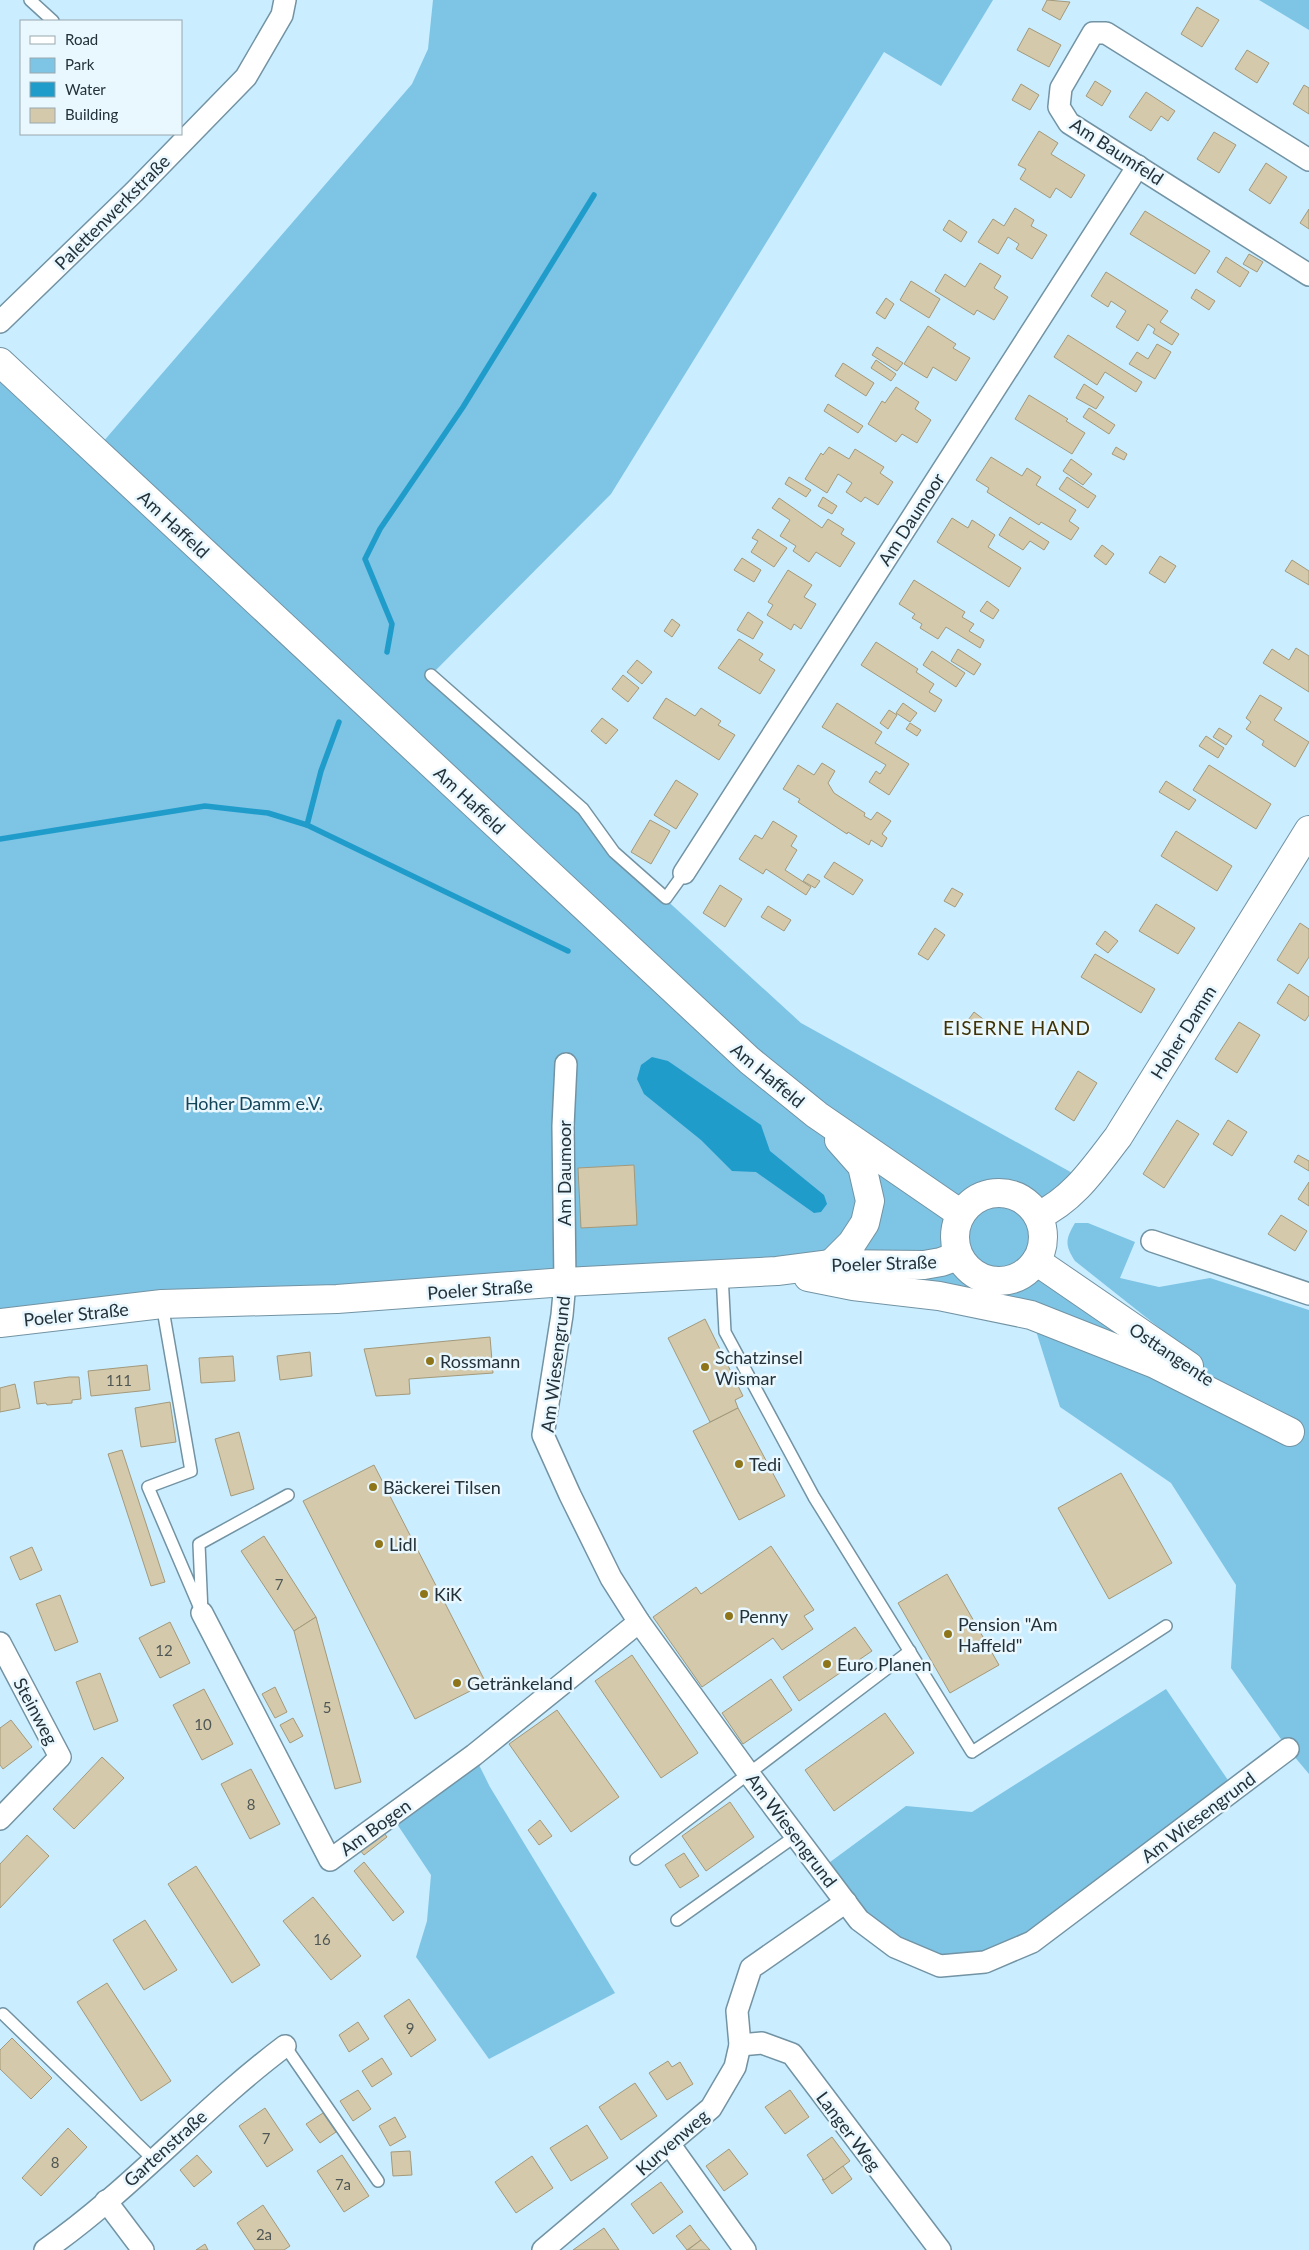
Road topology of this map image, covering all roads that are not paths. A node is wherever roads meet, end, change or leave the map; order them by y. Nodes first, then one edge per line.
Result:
1 (30, 0) edge
2 (285, 0) edge
3 (52, 20) edge
4 (182, 134) edge
5 (178, 138) edge
6 (1309, 160) edge
7 (1138, 166) junction
8 (1309, 275) edge
9 (0, 322) edge
10 (0, 362) edge
11 (431, 675) dead end
12 (1309, 830) edge
13 (684, 872) joint
14 (566, 1064) dead end
15 (816, 1115) junction
16 (961, 1214) junction
17 (1038, 1216) junction
18 (1152, 1241) dead end
19 (958, 1256) junction
20 (1036, 1260) junction
21 (831, 1264) junction
22 (777, 1271) junction
23 (722, 1274) junction
24 (565, 1282) junction
25 (1309, 1293) edge
26 (162, 1304) junction
27 (0, 1323) edge
28 (1300, 1439) edge
29 (288, 1495) dead end
30 (202, 1613) junction
31 (639, 1622) junction
32 (1166, 1626) dead end
33 (0, 1643) edge
34 (910, 1652) junction
35 (1288, 1749) dead end
36 (749, 1774) junction
37 (0, 1819) edge
38 (797, 1835) junction
39 (636, 1859) dead end
40 (846, 1902) junction
41 (677, 1920) dead end
42 (3, 2014) dead end
43 (740, 2045) junction
44 (285, 2046) joint
45 (670, 2145) junction
46 (153, 2159) junction
47 (378, 2181) dead end
48 (106, 2201) junction
49 (45, 2250) edge
50 (143, 2250) edge
51 (543, 2250) edge
52 (745, 2250) edge
53 (940, 2250) edge

1 - 3 lane
2 - 4 street, Palettenwerkstraße
5 - 9 street, Palettenwerkstraße
6 - 7 street, Am Baumfeld
7 - 8 street, Am Baumfeld
7 - 13 street, Am Daumoor
10 - 15 main road, Am Haffeld
11 - 13 lane
12 - 17 main road, Hoher Damm
14 - 24 street, Am Daumoor
15 - 16 main road, Am Haffeld
15 - 21 main road
16 - 17 main road
16 - 19 main road
17 - 20 main road
18 - 25 street
19 - 20 main road
19 - 21 main road, Poeler Straße
20 - 28 main road, Osttangente
21 - 22 main road, Poeler Straße
22 - 23 main road, Poeler Straße
22 - 28 main road
23 - 24 main road, Poeler Straße
23 - 34 lane
24 - 26 main road, Poeler Straße
24 - 31 street, Am Wiesengrund
26 - 27 main road, Poeler Straße
26 - 30 lane
29 - 30 lane
30 - 31 street, Am Bogen
31 - 36 street, Am Wiesengrund
32 - 34 lane
33 - 37 street, Steinweg
34 - 36 lane
35 - 40 street, Am Wiesengrund
36 - 38 street, Am Wiesengrund
36 - 39 lane
38 - 40 street, Am Wiesengrund
38 - 41 lane
40 - 43 street, Kurvenweg
42 - 46 lane
43 - 45 street, Kurvenweg
43 - 53 street, Langer Weg
44 - 46 street, Gartenstraße
44 - 47 lane
45 - 51 street, Kurvenweg
45 - 52 street
46 - 48 street, Gartenstraße
48 - 49 street, Gartenstraße
48 - 50 street

